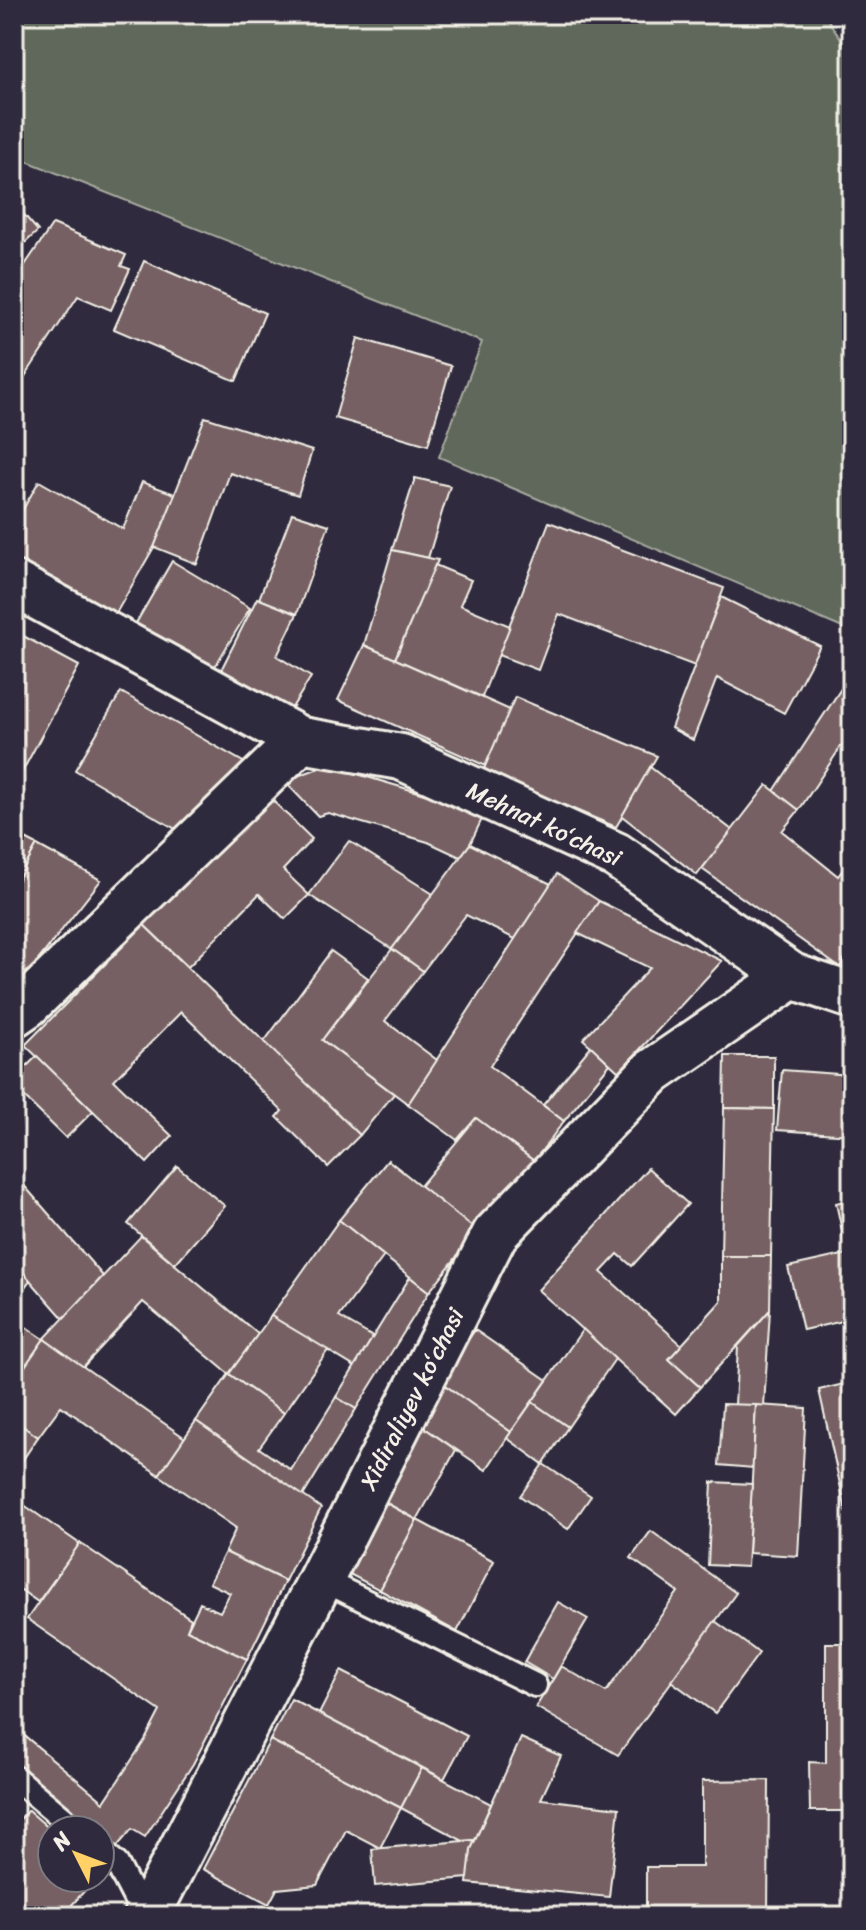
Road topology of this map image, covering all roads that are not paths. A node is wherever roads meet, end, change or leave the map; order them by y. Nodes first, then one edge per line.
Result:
1 (14, 584) edge
2 (301, 740) junction
3 (792, 976) junction
4 (852, 996) edge
5 (14, 1014) edge
6 (321, 1579) junction
7 (535, 1685) dead end
8 (14, 1777) edge
9 (58, 1814) edge
10 (116, 1863) edge
11 (146, 1916) edge

1 - 2 street, Mehnat koʻchasi
2 - 3 street, Mehnat koʻchasi
2 - 5 street
3 - 4 street, Mehnat koʻchasi
3 - 6 street, Xidiraliyev koʻchasi
6 - 7 lane
6 - 11 street, Xidiraliyev koʻchasi
8 - 9 lane
10 - 11 lane

